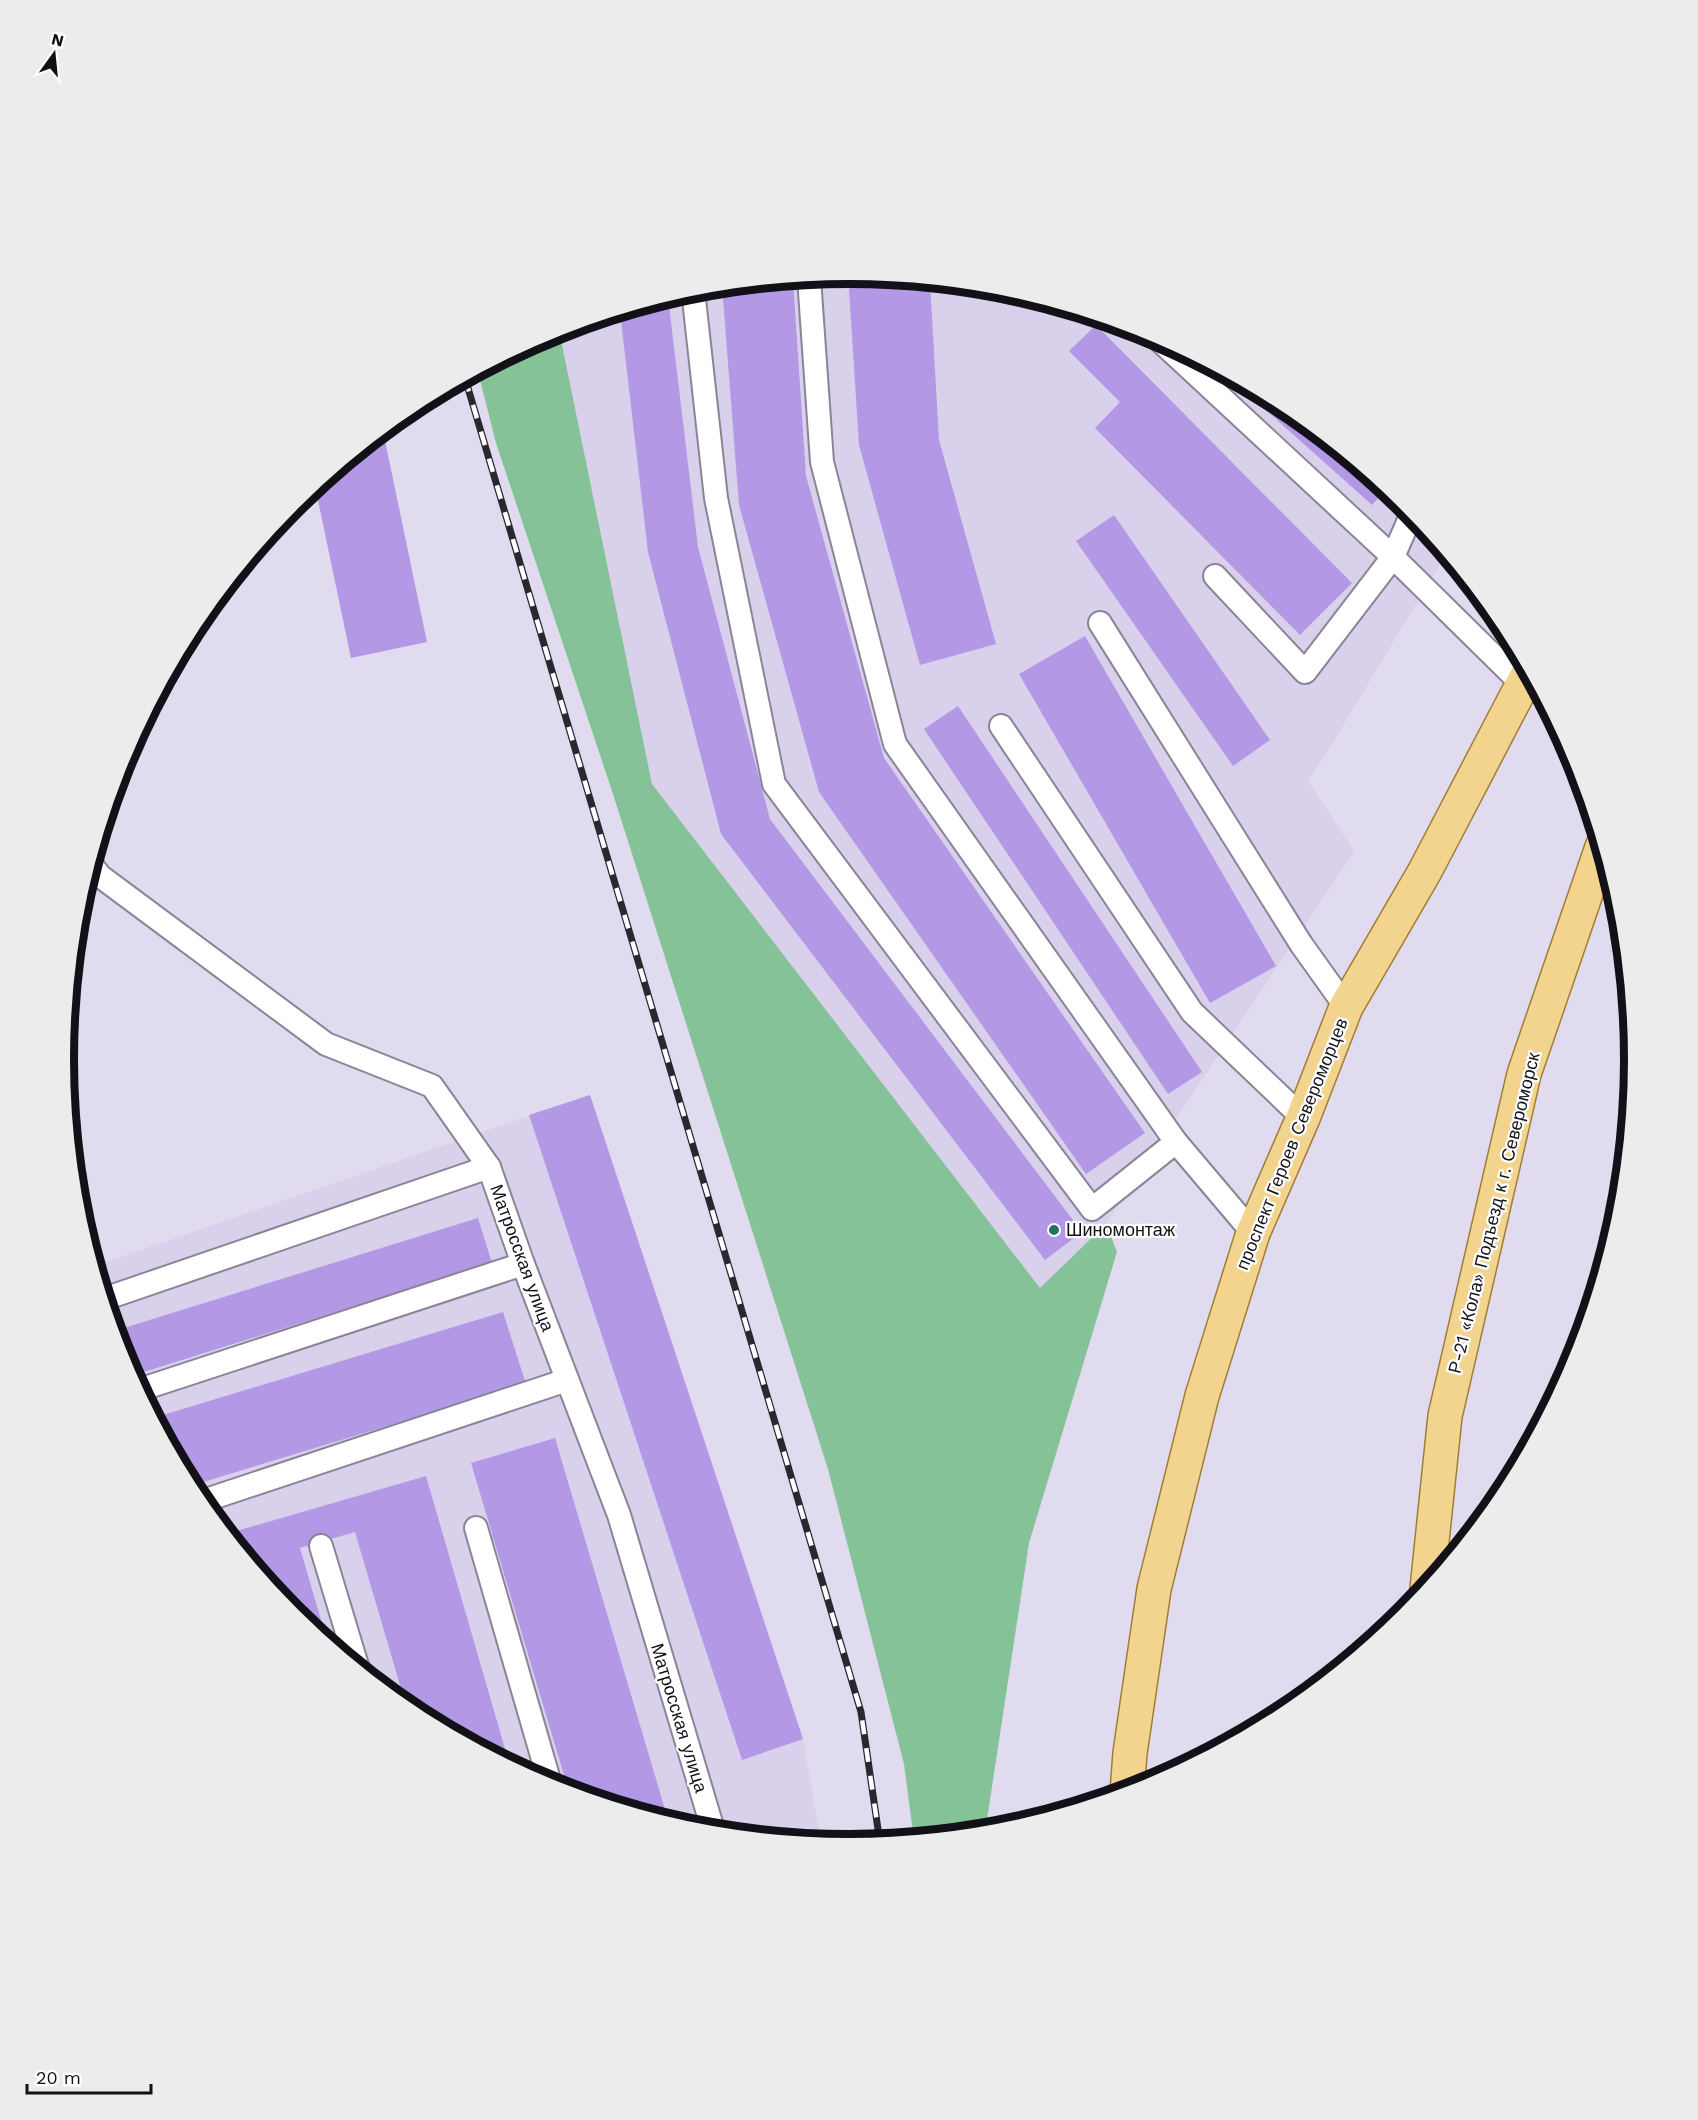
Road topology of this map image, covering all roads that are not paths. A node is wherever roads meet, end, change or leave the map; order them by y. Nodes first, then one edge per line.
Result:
1 (810, 286) edge
2 (694, 300) edge
3 (1179, 358) edge
4 (1408, 523) edge
5 (1393, 557) junction
6 (1215, 576) dead end
7 (1100, 623) dead end
8 (1523, 677) edge
9 (1525, 678) edge
10 (1001, 726) dead end
11 (1598, 859) edge
12 (97, 872) edge
13 (1346, 1007) junction
14 (1303, 1118) junction
15 (1176, 1142) junction
16 (489, 1167) junction
17 (1253, 1233) junction
18 (523, 1264) junction
19 (111, 1297) edge
20 (567, 1380) junction
21 (146, 1388) edge
22 (210, 1499) edge
23 (476, 1528) dead end
24 (321, 1546) dead end
25 (1428, 1575) edge
26 (354, 1656) edge
27 (547, 1774) edge
28 (1128, 1783) edge
29 (711, 1823) edge

1 - 15 lane
2 - 15 lane
3 - 5 lane
4 - 5 lane
5 - 6 lane
5 - 8 lane
7 - 13 lane
9 - 13 main road, проспект Героев Североморцев
10 - 14 lane
11 - 25 main road, Р-21 «Кола» Подъезд к г. Североморск
12 - 16 lane, Матросская улица
13 - 14 main road, проспект Героев Североморцев
14 - 17 main road, проспект Героев Североморцев
15 - 17 lane
16 - 18 lane, Матросская улица
16 - 19 lane
17 - 28 main road, проспект Героев Североморцев
18 - 20 lane, Матросская улица
18 - 21 lane
20 - 22 lane
20 - 29 lane, Матросская улица
23 - 27 lane
24 - 26 lane

